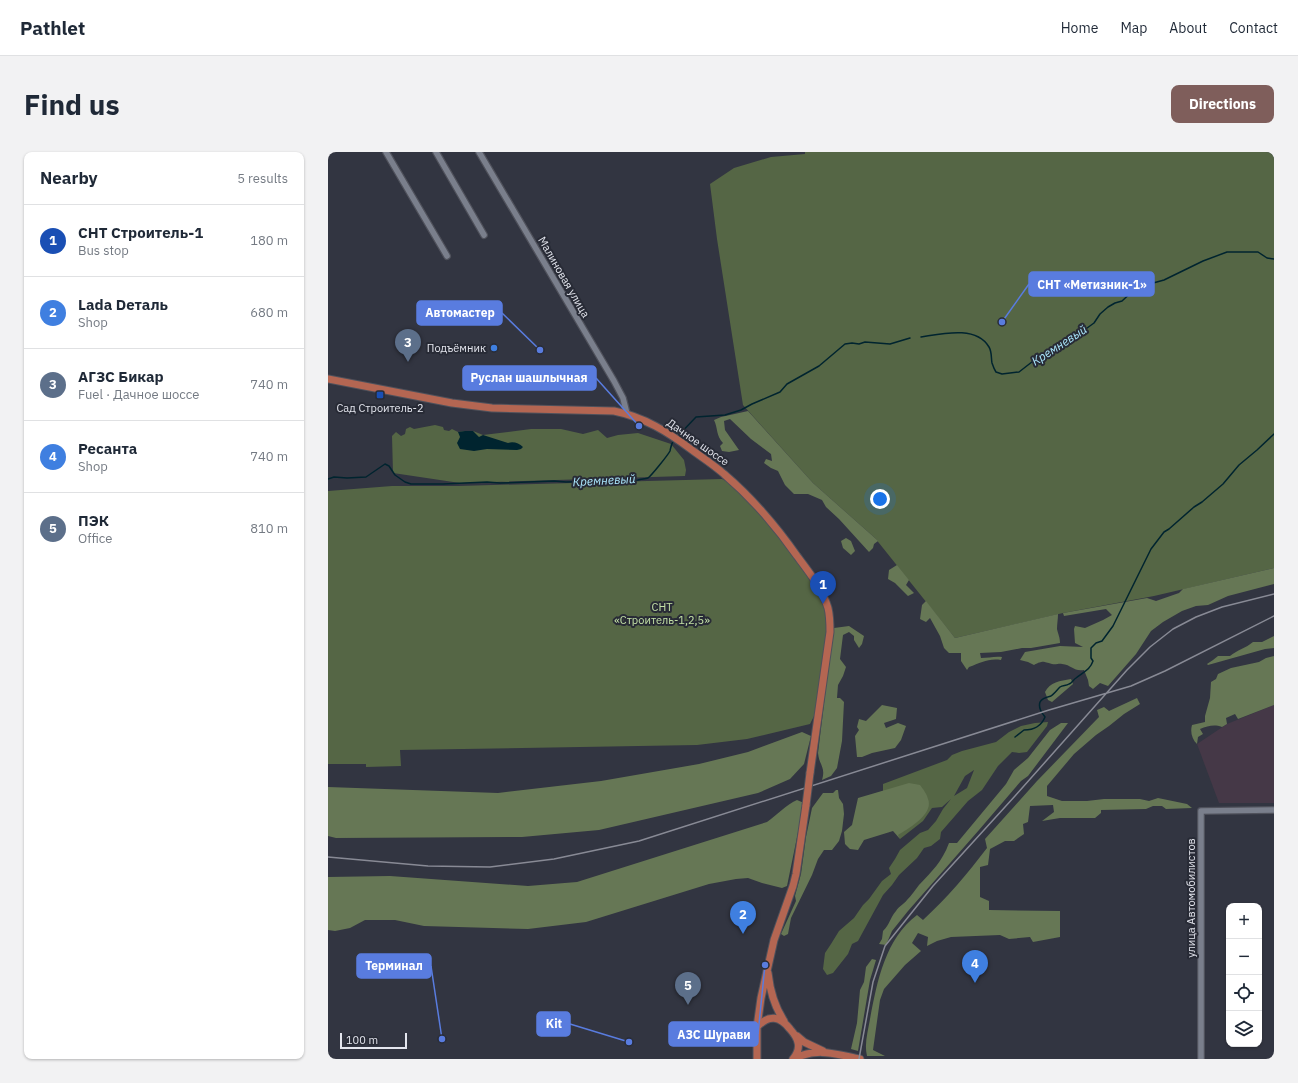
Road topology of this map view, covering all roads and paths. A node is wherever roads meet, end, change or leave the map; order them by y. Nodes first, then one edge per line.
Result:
1 (386, 152) edge
2 (436, 152) edge
3 (479, 152) edge
4 (484, 235) dead end
5 (447, 256) dead end
6 (328, 379) edge
7 (627, 414) junction
8 (1274, 810) edge
9 (768, 969) junction
10 (785, 1022) junction
11 (757, 1027) junction
12 (797, 1036) junction
13 (829, 1053) junction
14 (757, 1058) edge
15 (793, 1059) edge
16 (860, 1059) edge
17 (1201, 1059) edge

1 - 5 street
2 - 4 street
3 - 7 street, Малиновая улица
6 - 7 main road, Дачное шоссе
7 - 9 main road, Дачное шоссе, bridge
8 - 17 street, улица Автомобилистов
9 - 10 main road
9 - 11 main road, Дачное шоссе
10 - 11 main road
10 - 12 main road
11 - 14 main road, Дачное шоссе
12 - 13 main road
12 - 15 main road
13 - 15 main road
13 - 16 main road

